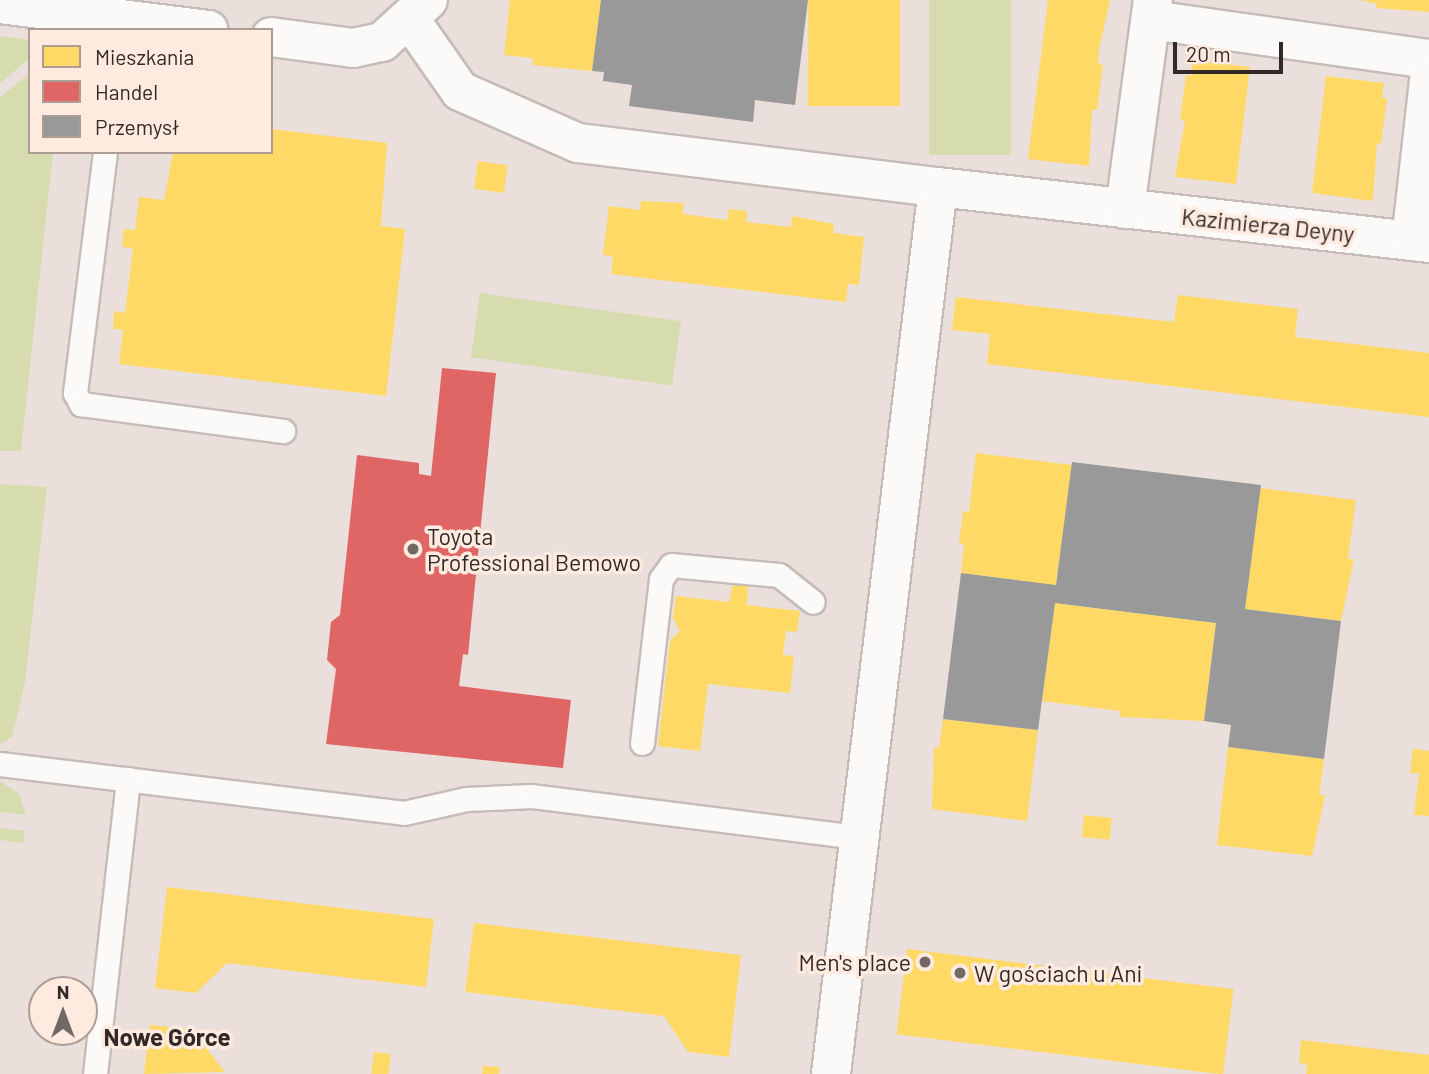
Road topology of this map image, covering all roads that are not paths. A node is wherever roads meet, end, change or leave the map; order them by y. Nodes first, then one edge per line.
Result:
1 (0, 4) edge
2 (419, 10) edge
3 (1152, 10) edge
4 (121, 24) edge
5 (179, 28) edge
6 (273, 37) edge
7 (1429, 59) edge
8 (1429, 81) edge
9 (105, 154) edge
10 (938, 187) junction
11 (1125, 209) junction
12 (1420, 242) edge
13 (283, 431) dead end
14 (813, 602) dead end
15 (642, 743) dead end
16 (0, 764) edge
17 (128, 779) junction
18 (858, 837) junction
19 (95, 1074) edge
20 (831, 1074) edge

1 - 4 street
2 - 6 street
2 - 10 street, Kazimierza Deyny
3 - 7 street
3 - 11 street
4 - 5 street
8 - 12 street, Kazimierza Deyny
9 - 13 lane
10 - 11 street, Kazimierza Deyny
10 - 18 street
11 - 12 street, Kazimierza Deyny
14 - 15 lane
16 - 17 lane
17 - 18 lane
17 - 19 lane
18 - 20 street

